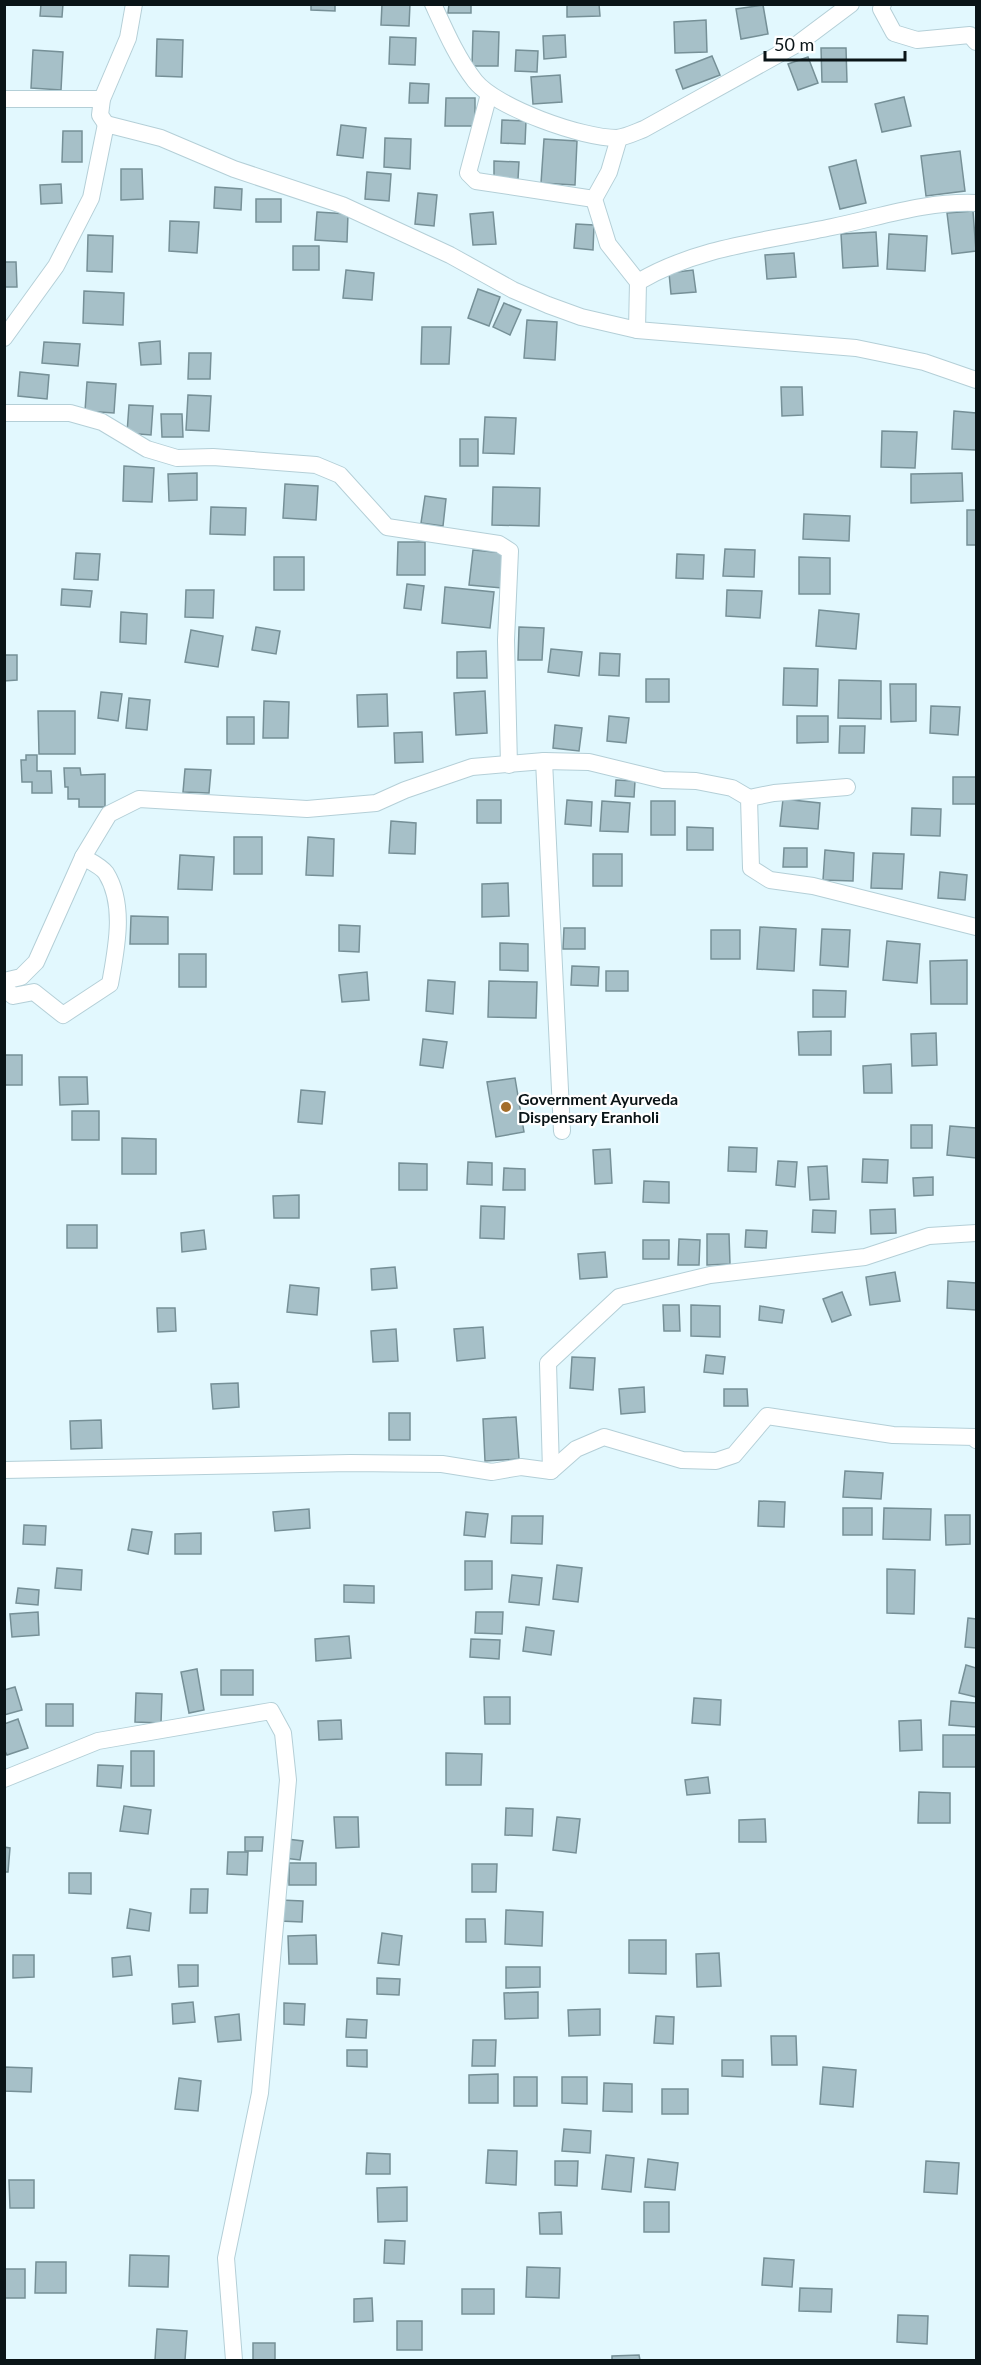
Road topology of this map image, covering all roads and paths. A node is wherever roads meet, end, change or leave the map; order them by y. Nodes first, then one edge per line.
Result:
1 (134, 4) edge
2 (433, 4) edge
3 (851, 4) edge
4 (883, 4) edge
5 (976, 42) edge
6 (489, 94) junction
7 (4, 99) edge
8 (102, 99) junction
9 (106, 124) junction
10 (619, 138) junction
11 (594, 199) junction
12 (976, 202) edge
13 (638, 282) junction
14 (637, 330) junction
15 (4, 338) edge
16 (976, 380) edge
17 (4, 413) edge
18 (544, 761) junction
19 (509, 765) junction
20 (847, 788) dead end
21 (749, 798) junction
22 (83, 856) junction
23 (976, 927) edge
24 (4, 981) edge
25 (4, 987) edge
26 (562, 1131) dead end
27 (976, 1233) edge
28 (976, 1440) edge
29 (4, 1470) edge
30 (551, 1471) junction
31 (4, 1779) edge
32 (234, 2361) edge

1 - 8 street
2 - 6 street
3 - 10 street
4 - 5 street
6 - 10 street
6 - 11 street
7 - 8 street
8 - 9 street
9 - 14 street
9 - 15 street
10 - 11 street
11 - 13 street
12 - 13 street
13 - 14 street
14 - 16 street
17 - 19 street
18 - 19 street
18 - 21 street
18 - 26 street
19 - 22 street
20 - 21 street
21 - 23 street
22 - 24 street
22 - 25 street
27 - 30 street
28 - 30 street
29 - 30 street
31 - 32 street

